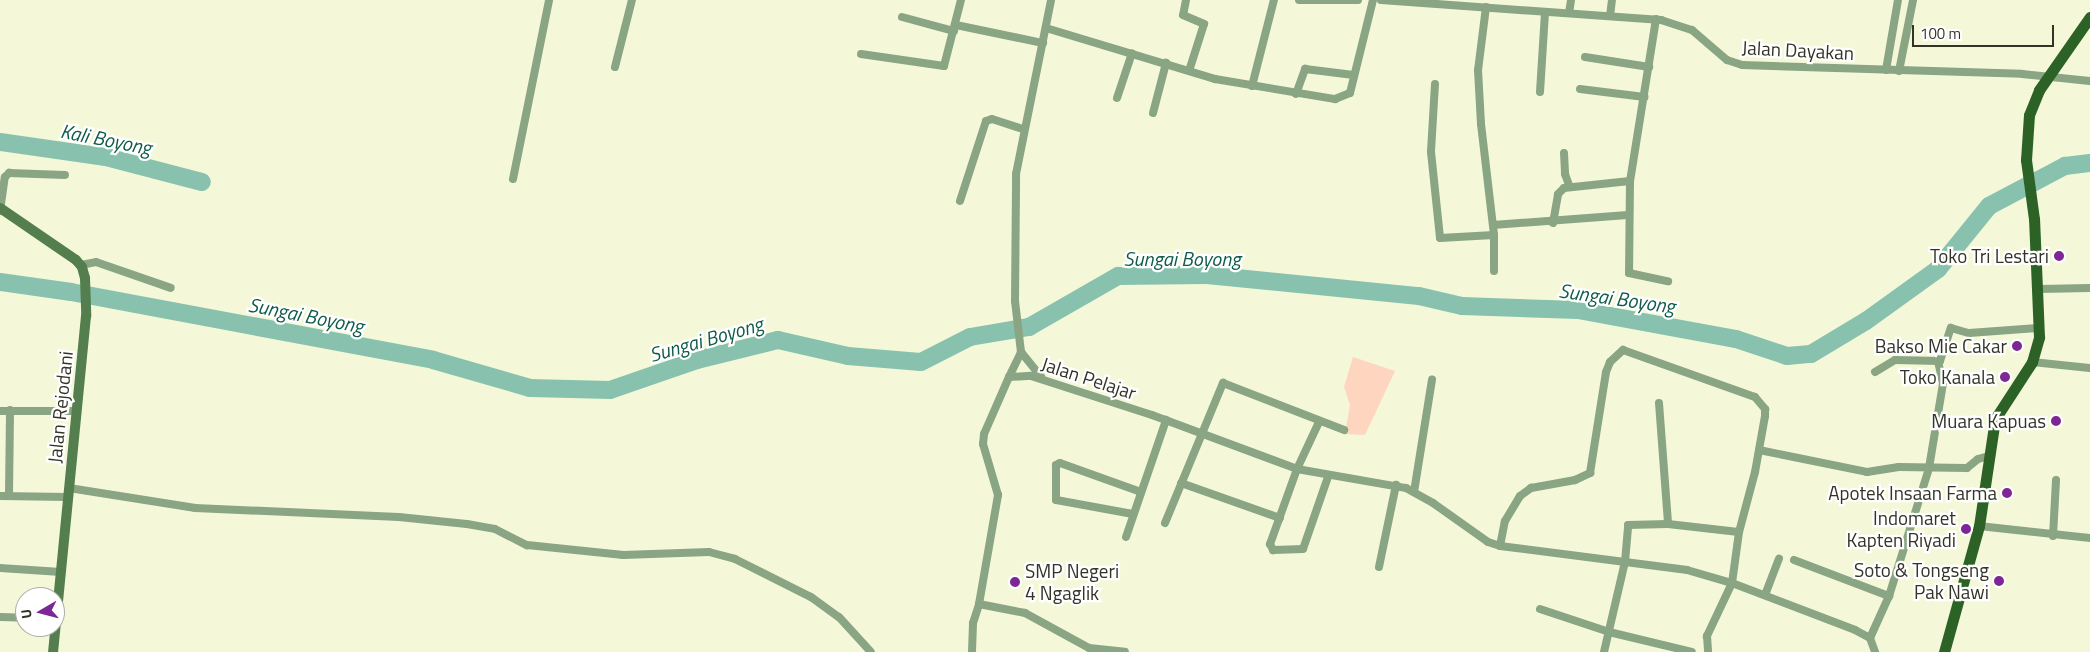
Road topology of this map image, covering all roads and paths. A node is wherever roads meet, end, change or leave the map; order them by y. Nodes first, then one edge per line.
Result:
1 (549, 0) edge
2 (632, 0) edge
3 (962, 0) edge
4 (1051, 0) edge
5 (1186, 0) edge
6 (1274, 0) edge
7 (1299, 0) edge
8 (1358, 0) edge
9 (1373, 0) edge
10 (1381, 0) edge
11 (1571, 0) edge
12 (1612, 0) edge
13 (1898, 0) edge
14 (1913, 0) edge
15 (1486, 7) junction
16 (1545, 12) junction
17 (1569, 13) junction
18 (1610, 16) junction
19 (902, 17) dead end
20 (2090, 17) edge
21 (1656, 19) junction
22 (955, 28) junction
23 (1046, 28) junction
24 (1043, 43) junction
25 (1132, 53) junction
26 (861, 54) dead end
27 (1585, 58) dead end
28 (1166, 64) junction
29 (615, 67) dead end
30 (1649, 67) junction
31 (1886, 70) junction
32 (1189, 71) junction
33 (1899, 71) junction
34 (1354, 75) junction
35 (2047, 78) junction
36 (2090, 81) edge
37 (1435, 84) dead end
38 (1252, 86) junction
39 (1580, 89) dead end
40 (1540, 92) dead end
41 (1296, 94) junction
42 (1645, 97) junction
43 (1116, 98) dead end
44 (1153, 113) dead end
45 (1023, 129) junction
46 (1564, 153) dead end
47 (64, 175) dead end
48 (513, 179) dead end
49 (1630, 181) junction
50 (1569, 186) junction
51 (960, 201) dead end
52 (0, 209) edge
53 (1628, 215) junction
54 (1553, 223) junction
55 (1493, 225) junction
56 (1494, 235) junction
57 (81, 265) junction
58 (1494, 271) dead end
59 (1668, 281) dead end
60 (171, 288) dead end
61 (2090, 288) edge
62 (2039, 289) junction
63 (2039, 328) junction
64 (1021, 352) junction
65 (1938, 362) junction
66 (2032, 362) junction
67 (2090, 368) edge
68 (1875, 372) dead end
69 (1010, 377) junction
70 (1041, 377) junction
71 (1432, 379) dead end
72 (1660, 403) dead end
73 (10, 410) junction
74 (0, 411) edge
75 (76, 411) junction
76 (1166, 420) junction
77 (1319, 422) junction
78 (1344, 430) dead end
79 (1201, 434) junction
80 (1759, 450) junction
81 (1989, 456) junction
82 (1929, 468) junction
83 (1297, 469) junction
84 (1328, 477) junction
85 (2056, 480) dead end
86 (1181, 483) junction
87 (1396, 485) junction
88 (1141, 492) junction
89 (1414, 492) junction
90 (69, 493) junction
91 (9, 495) junction
92 (0, 496) edge
93 (1133, 514) junction
94 (1280, 518) junction
95 (1166, 523) dead end
96 (1668, 524) junction
97 (1979, 526) junction
98 (1739, 532) junction
99 (2053, 536) junction
100 (1126, 537) dead end
101 (2090, 538) edge
102 (1500, 546) junction
103 (1779, 560) dead end
104 (1794, 560) dead end
105 (1626, 562) junction
106 (1379, 567) dead end
107 (0, 568) edge
108 (61, 572) junction
109 (1732, 583) junction
110 (59, 587) edge
111 (1765, 596) junction
112 (1889, 596) junction
113 (979, 604) junction
114 (1540, 610) dead end
115 (0, 617) edge
116 (15, 618) edge
117 (1609, 632) junction
118 (54, 637) edge
119 (1870, 638) junction
120 (1688, 651) edge
121 (53, 652) edge
122 (871, 652) edge
123 (972, 652) edge
124 (1125, 652) edge
125 (1604, 652) edge
126 (1708, 652) edge
127 (1875, 652) edge
128 (1944, 652) edge

1 - 48 street
2 - 29 street
3 - 22 street
4 - 23 street
5 - 32 street
6 - 38 street
7 - 8 street
9 - 34 street
10 - 15 street, Jalan Dayakan
11 - 17 street
12 - 18 street
13 - 31 street
14 - 33 street
15 - 16 street, Jalan Dayakan
15 - 55 street
16 - 17 street, Jalan Dayakan
16 - 40 street
17 - 18 street, Jalan Dayakan
18 - 21 street, Jalan Dayakan
19 - 22 street
20 - 35 main road
21 - 30 street
21 - 31 street, Jalan Dayakan
22 - 24 street
22 - 26 street
23 - 24 street
23 - 25 street
24 - 45 street
25 - 28 street
25 - 43 street
27 - 30 street
28 - 32 street
28 - 44 street
30 - 42 street
31 - 33 street, Jalan Dayakan
32 - 38 street
33 - 35 street, Jalan Dayakan
34 - 41 street
34 - 41 street
35 - 36 street, Jalan Dayakan
35 - 62 main road
37 - 56 street
38 - 41 street
39 - 42 street
42 - 49 street
45 - 51 street
45 - 64 street
46 - 50 street
47 - 52 street
49 - 50 street
49 - 53 street
50 - 54 street
52 - 57 main road
53 - 54 street
53 - 59 street
54 - 55 street
55 - 56 street
56 - 58 street
57 - 60 street
57 - 75 main road, Jalan Rejodani
61 - 62 street
62 - 63 main road
63 - 65 street
63 - 66 main road
64 - 69 street
64 - 70 street
65 - 68 street
65 - 82 street
66 - 67 street
66 - 81 main road
69 - 70 street, Jalan Pelajar
69 - 113 street
70 - 76 street, Jalan Pelajar
71 - 89 street
72 - 96 street
73 - 74 street
73 - 75 street
73 - 91 street
75 - 90 main road, Jalan Rejodani
76 - 79 street, Jalan Pelajar
76 - 88 street
77 - 78 street
77 - 79 street
77 - 83 street
79 - 83 street, Jalan Pelajar
79 - 86 street
80 - 82 street
80 - 98 street
80 - 102 street
81 - 82 street
81 - 97 main road
82 - 112 street
83 - 84 street, Jalan Pelajar
83 - 94 street
84 - 87 street, Jalan Pelajar
84 - 94 street
85 - 99 street
86 - 94 street
86 - 95 street
87 - 89 street, Jalan Pelajar
87 - 106 street
88 - 93 street
88 - 93 street
89 - 102 street, Jalan Pelajar
90 - 91 street
90 - 108 main road, Jalan Rejodani
90 - 122 street
91 - 92 street
93 - 100 street
96 - 98 street
96 - 105 street
97 - 99 street
97 - 128 main road
98 - 109 street
99 - 101 street
102 - 105 street, Jalan Pelajar
103 - 111 street
104 - 112 street
105 - 109 street, Jalan Pelajar
105 - 117 street
107 - 108 street
108 - 110 main road, Jalan Rejodani
109 - 111 street, Jalan Pelajar
109 - 126 street
111 - 119 street, Jalan Pelajar
112 - 119 street
113 - 123 street
113 - 124 street
114 - 117 street
115 - 116 street
117 - 120 street
117 - 125 street
118 - 121 main road, Jalan Rejodani
119 - 127 street

